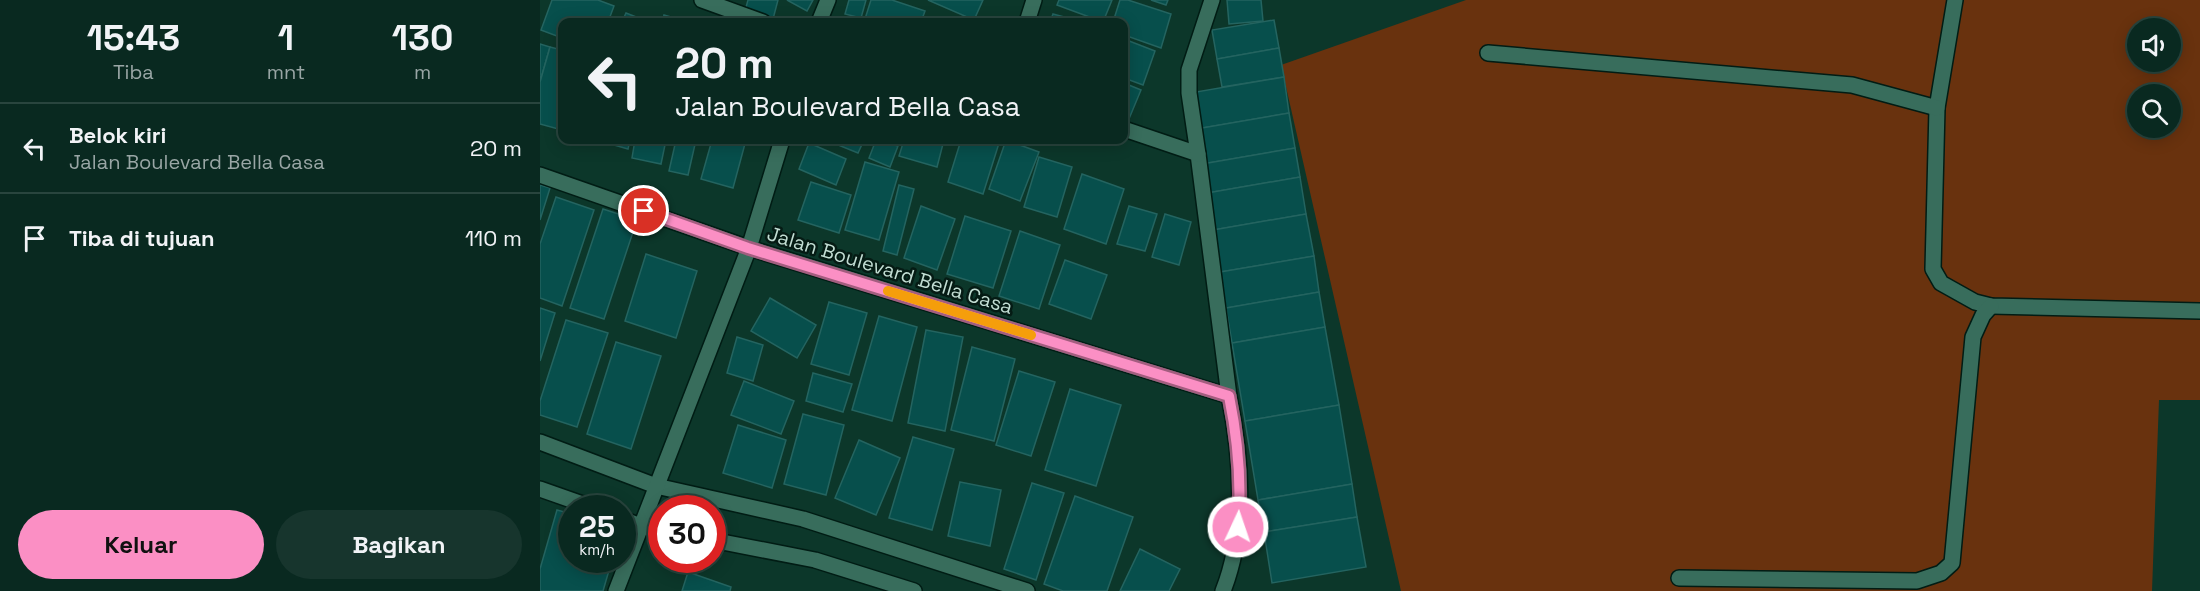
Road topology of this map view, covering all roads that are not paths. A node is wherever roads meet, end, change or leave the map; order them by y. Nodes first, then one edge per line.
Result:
1 (702, 0) edge
2 (828, 0) edge
3 (1034, 0) edge
4 (1212, 0) edge
5 (1954, 0) edge
6 (753, 18) edge
7 (821, 18) edge
8 (1028, 18) edge
9 (1488, 53) dead end
10 (1937, 108) junction
11 (1128, 130) edge
12 (781, 144) edge
13 (1198, 154) junction
14 (540, 175) edge
15 (748, 248) junction
16 (1991, 306) junction
17 (2200, 311) edge
18 (1229, 396) junction
19 (540, 442) edge
20 (656, 486) junction
21 (540, 489) edge
22 (558, 495) edge
23 (636, 524) edge
24 (641, 526) junction
25 (648, 527) edge
26 (726, 543) edge
27 (1679, 578) dead end
28 (616, 591) edge
29 (914, 591) edge
30 (1027, 591) edge
31 (1222, 591) edge

1 - 6 street
2 - 7 street
3 - 8 street
4 - 13 street
5 - 10 street
9 - 10 street
10 - 16 street
11 - 13 street
12 - 15 street
13 - 18 street
14 - 15 street, Jalan Boulevard Bella Casa
15 - 18 street, Jalan Boulevard Bella Casa
15 - 20 street
16 - 17 street
16 - 27 street
18 - 31 street
19 - 20 street
20 - 24 street
20 - 30 street
21 - 22 street
23 - 24 street
24 - 25 street
24 - 28 street
26 - 29 street

